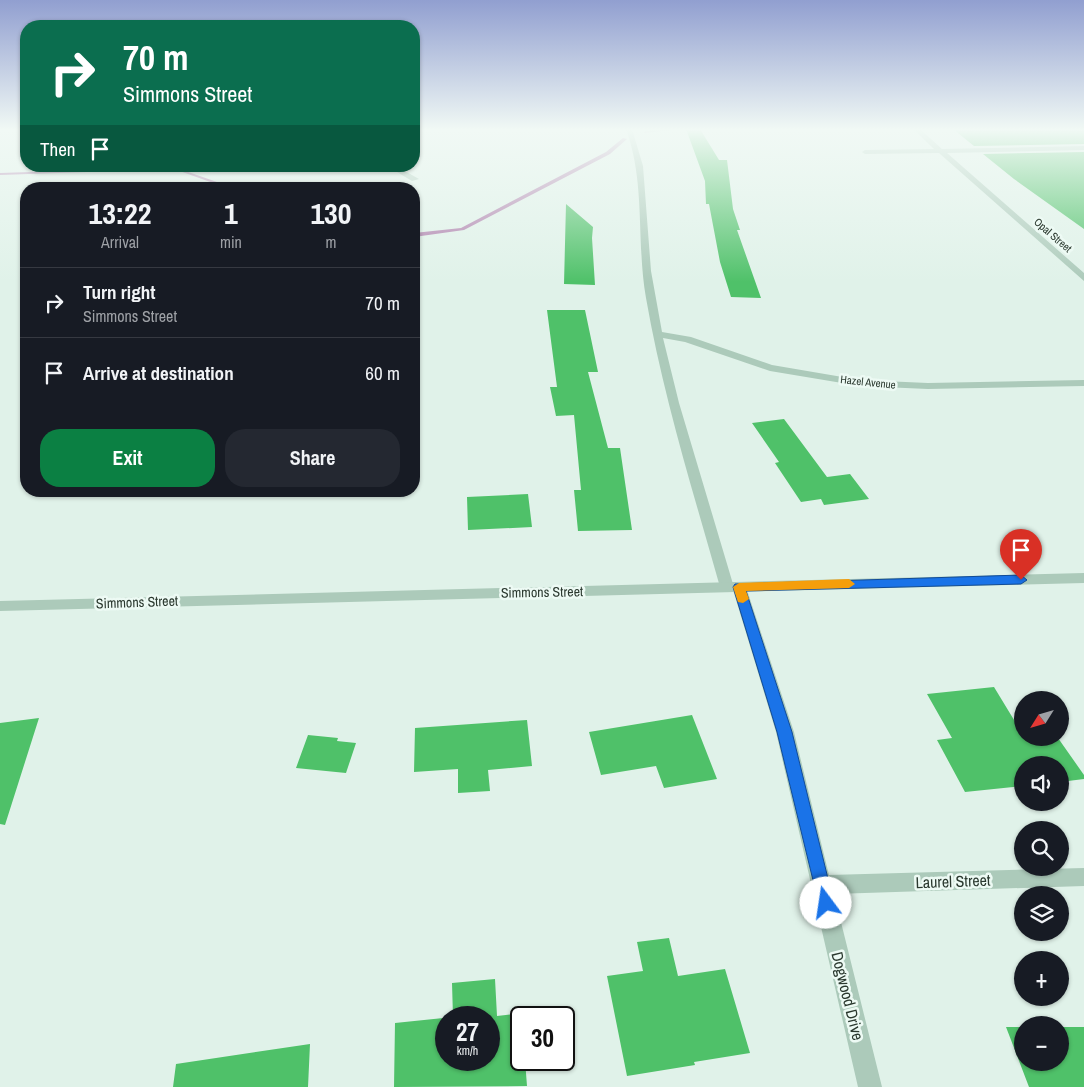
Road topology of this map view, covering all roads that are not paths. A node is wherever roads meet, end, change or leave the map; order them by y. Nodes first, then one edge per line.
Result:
1 (641, 180) edge
2 (973, 180) edge
3 (1084, 278) edge
4 (658, 334) junction
5 (1084, 383) edge
6 (1084, 578) edge
7 (733, 587) junction
8 (0, 606) edge
9 (1084, 877) edge
10 (822, 885) junction
11 (870, 1087) edge

1 - 4 street
2 - 3 street, Opal Street
4 - 5 street, Hazel Avenue
4 - 7 street
6 - 7 street, Simmons Street
7 - 8 street, Simmons Street
7 - 10 street, Dogwood Drive
9 - 10 street, Laurel Street
10 - 11 street, Dogwood Drive

